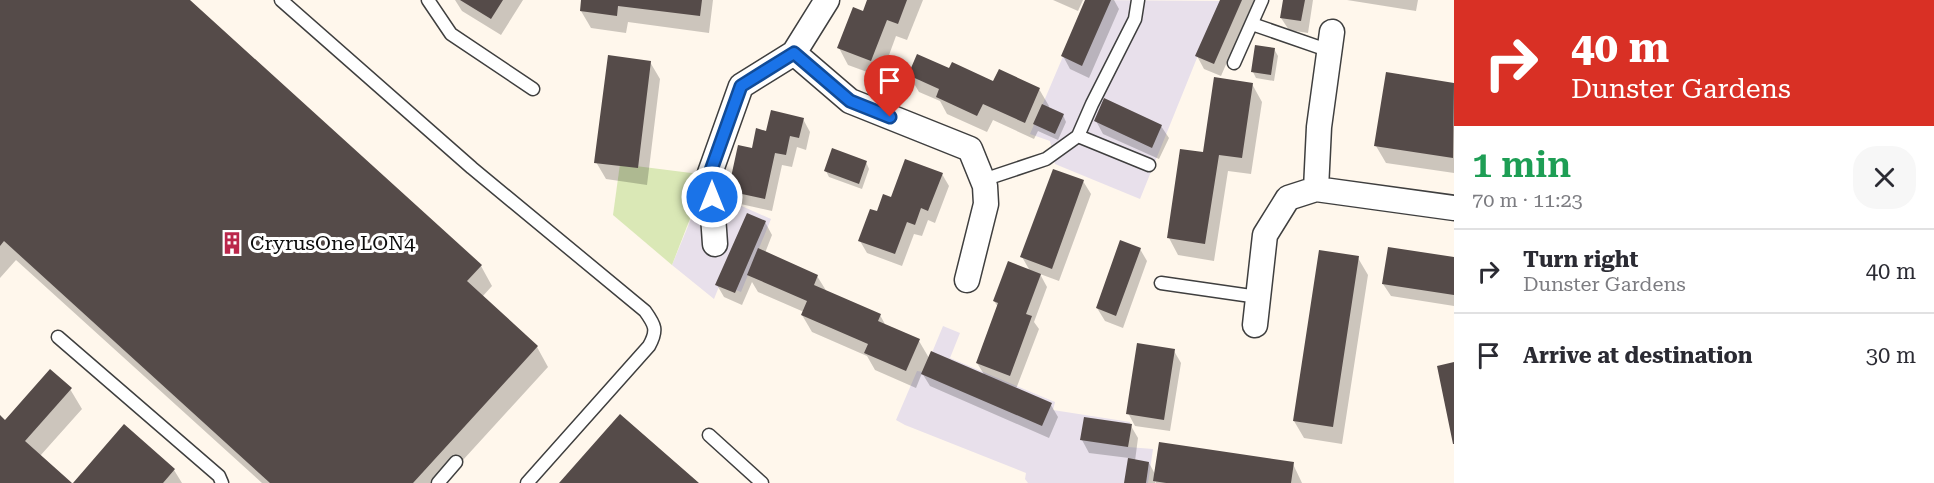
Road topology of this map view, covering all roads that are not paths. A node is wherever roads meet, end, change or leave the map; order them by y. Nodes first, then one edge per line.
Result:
1 (281, 0) edge
2 (428, 0) edge
3 (827, 0) edge
4 (1138, 0) edge
5 (1262, 0) edge
6 (1252, 24) junction
7 (1331, 41) joint
8 (794, 53) junction
9 (1234, 63) dead end
10 (534, 88) dead end
11 (1078, 136) junction
12 (1149, 165) dead end
13 (983, 180) junction
14 (1316, 189) junction
15 (1454, 208) edge
16 (716, 244) dead end
17 (967, 280) dead end
18 (1161, 283) dead end
19 (1258, 297) junction
20 (1255, 325) dead end
21 (58, 338) dead end
22 (709, 435) dead end
23 (456, 462) dead end
24 (222, 483) edge
25 (438, 483) edge
26 (527, 483) edge
27 (762, 483) edge

1 - 26 lane
2 - 10 lane
3 - 8 street
4 - 11 lane
5 - 6 lane
6 - 7 lane
6 - 9 lane
7 - 14 street
8 - 13 street
8 - 16 street
11 - 12 lane
11 - 13 lane
13 - 17 street
14 - 15 street
14 - 19 street
18 - 19 lane
19 - 20 street
21 - 24 lane
22 - 27 lane
23 - 25 lane

